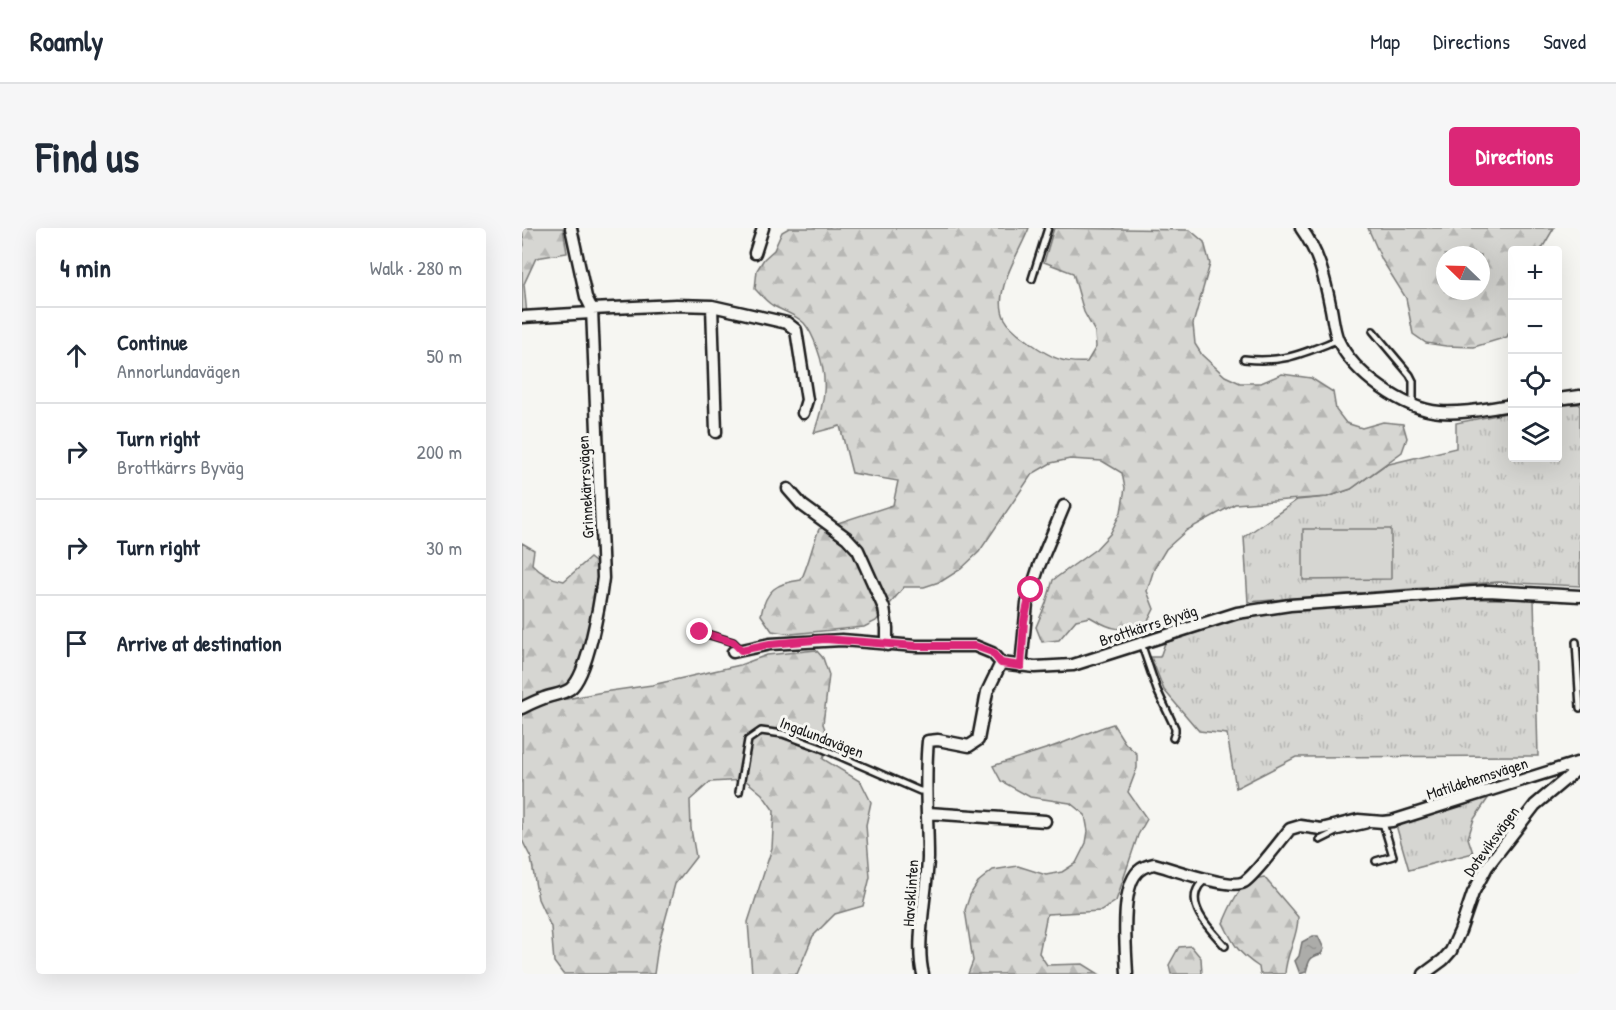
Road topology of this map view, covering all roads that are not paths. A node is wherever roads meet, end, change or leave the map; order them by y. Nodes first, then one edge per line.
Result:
1 (571, 228) edge
2 (763, 228) edge
3 (1048, 228) edge
4 (1301, 228) edge
5 (755, 253) dead end
6 (1032, 279) dead end
7 (712, 306) junction
8 (591, 311) junction
9 (522, 317) edge
10 (1373, 331) dead end
11 (1338, 340) junction
12 (1244, 358) dead end
13 (1580, 396) edge
14 (1562, 398) edge
15 (1413, 405) junction
16 (1508, 406) edge
17 (804, 413) dead end
18 (716, 432) dead end
19 (788, 489) dead end
20 (1064, 506) dead end
21 (1580, 596) edge
22 (700, 632) dead end
23 (1576, 642) dead end
24 (1141, 644) junction
25 (887, 645) junction
26 (737, 651) joint
27 (1001, 663) junction
28 (1021, 666) junction
29 (522, 708) edge
30 (1580, 708) edge
31 (1173, 738) dead end
32 (1580, 762) edge
33 (1580, 767) edge
34 (926, 791) junction
35 (739, 792) dead end
36 (928, 813) junction
37 (1045, 821) dead end
38 (1369, 821) junction
39 (1383, 822) junction
40 (1320, 840) dead end
41 (1376, 861) dead end
42 (1205, 879) junction
43 (1225, 946) dead end
44 (923, 974) edge
45 (1127, 974) edge
46 (1424, 974) edge

1 - 8 street, Grinnekärrsvägen
2 - 5 street
3 - 6 lane
4 - 11 street
7 - 8 street
7 - 17 street
7 - 18 street
8 - 9 street
8 - 29 street, Grinnekärrsvägen
10 - 15 lane
11 - 12 lane
11 - 15 street
13 - 14 street
15 - 16 street
19 - 25 street
20 - 28 street
21 - 24 street, Brottkärrs Byväg
22 - 26 lane
23 - 30 lane
24 - 28 street, Brottkärrs Byväg
24 - 31 lane
25 - 26 street, Brottkärrs Byväg
25 - 27 street, Brottkärrs Byväg
27 - 28 street, Brottkärrs Byväg
27 - 34 street, Havsklinten
32 - 39 street, Matildehemsvägen
33 - 46 street, Doteviksvägen
34 - 35 lane, Ingalundavägen
34 - 36 street, Havsklinten
36 - 37 street
36 - 44 street, Havsklinten
38 - 39 street, Matildehemsvägen
38 - 40 lane
38 - 42 street, Matildehemsvägen
39 - 41 lane
42 - 43 lane
42 - 45 street, Matildehemsvägen

